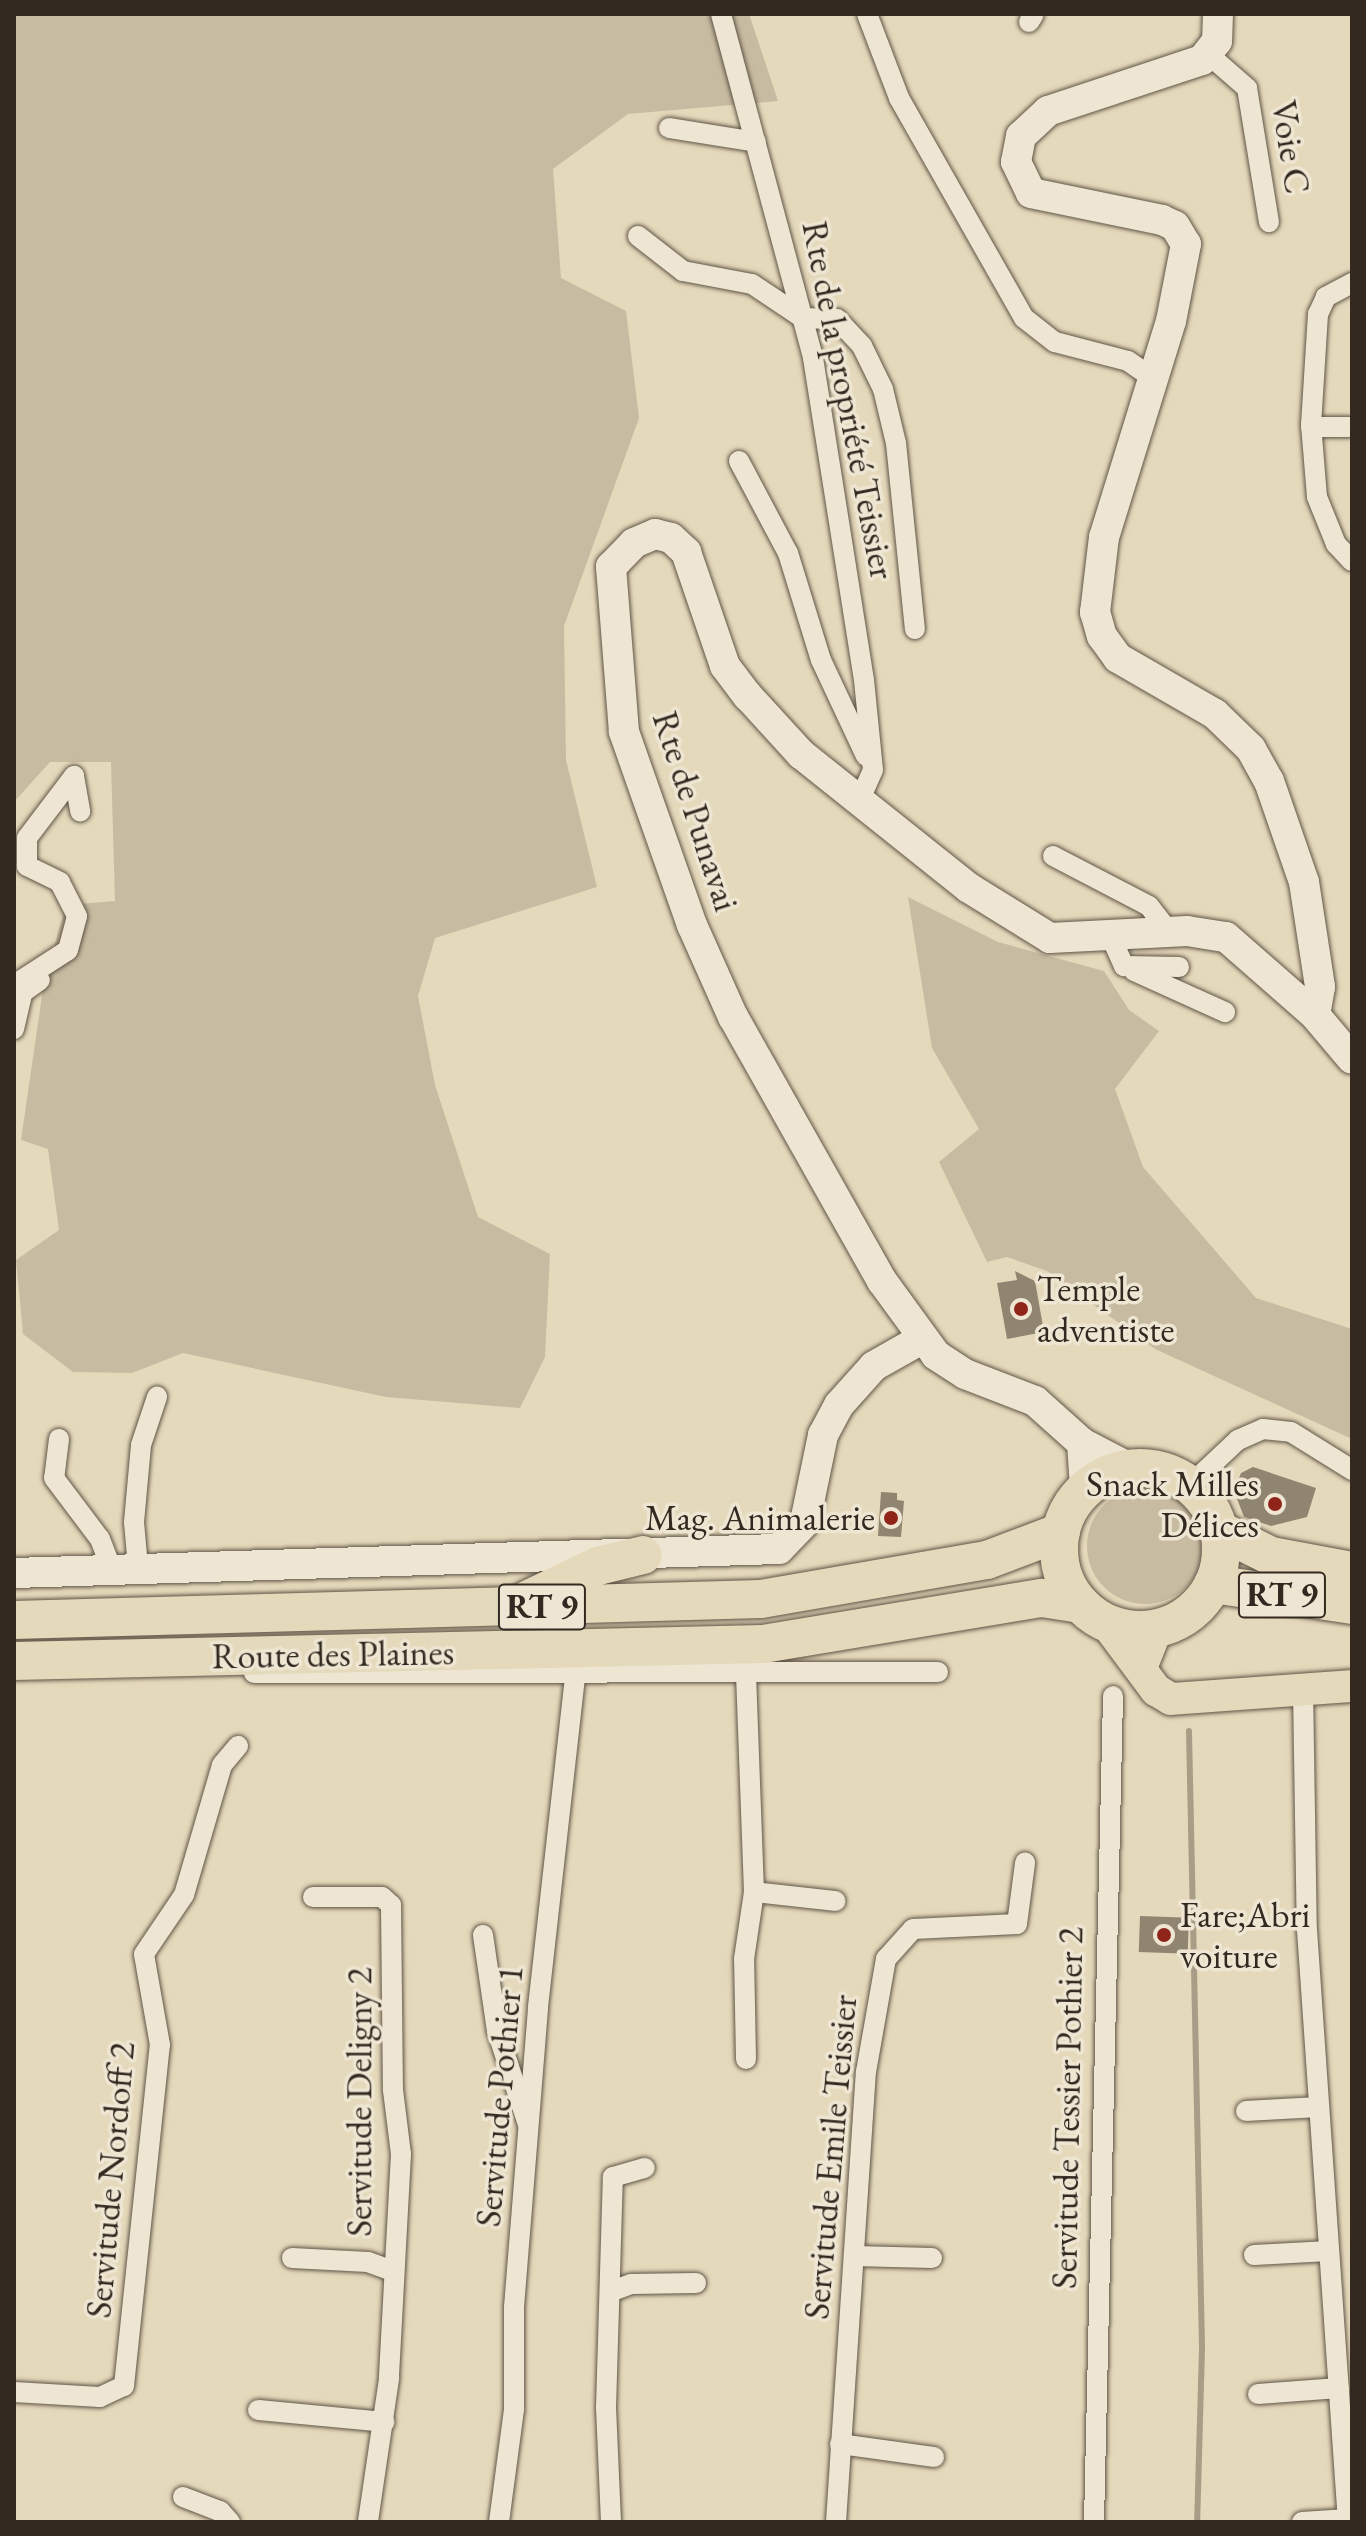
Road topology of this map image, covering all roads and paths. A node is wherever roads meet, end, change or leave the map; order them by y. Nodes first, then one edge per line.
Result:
1 (721, 14) edge
2 (867, 14) edge
3 (1218, 14) edge
4 (1208, 54) junction
5 (669, 128) dead end
6 (756, 142) junction
7 (1269, 222) dead end
8 (638, 236) dead end
9 (1352, 283) edge
10 (803, 318) junction
11 (1151, 377) junction
12 (1311, 427) junction
13 (1349, 427) dead end
14 (739, 461) dead end
15 (1352, 561) edge
16 (915, 629) dead end
17 (873, 770) junction
18 (858, 803) junction
19 (80, 811) dead end
20 (1053, 856) dead end
21 (77, 916) junction
22 (1170, 933) junction
23 (1111, 937) junction
24 (1179, 967) dead end
25 (1134, 971) junction
26 (14, 985) edge
27 (1225, 1012) dead end
28 (1315, 1015) junction
29 (14, 1029) edge
30 (1352, 1059) edge
31 (920, 1340) junction
32 (157, 1397) dead end
33 (59, 1439) dead end
34 (1082, 1443) junction
35 (1130, 1468) junction
36 (1352, 1470) edge
37 (1190, 1485) junction
38 (1085, 1487) junction
39 (1219, 1530) junction
40 (1061, 1532) junction
41 (643, 1555) junction
42 (125, 1568) junction
43 (1352, 1571) edge
44 (14, 1573) edge
45 (1213, 1584) junction
46 (1352, 1605) edge
47 (512, 1608) junction
48 (1094, 1614) junction
49 (14, 1620) edge
50 (1157, 1628) junction
51 (14, 1661) edge
52 (1141, 1668) junction
53 (938, 1672) dead end
54 (746, 1673) junction
55 (575, 1676) junction
56 (14, 1679) edge
57 (1352, 1686) edge
58 (1303, 1688) junction
59 (1113, 1696) dead end
60 (238, 1746) dead end
61 (1025, 1863) dead end
62 (754, 1892) junction
63 (313, 1897) dead end
64 (836, 1901) dead end
65 (483, 1935) dead end
66 (746, 2059) dead end
67 (1318, 2107) junction
68 (1246, 2111) dead end
69 (531, 2132) junction
70 (645, 2168) dead end
71 (1329, 2251) junction
72 (1254, 2255) dead end
73 (854, 2256) junction
74 (292, 2258) dead end
75 (932, 2258) dead end
76 (393, 2271) junction
77 (696, 2283) dead end
78 (612, 2291) junction
79 (1339, 2388) junction
80 (14, 2392) edge
81 (1258, 2394) dead end
82 (258, 2410) dead end
83 (384, 2422) junction
84 (840, 2444) junction
85 (934, 2457) dead end
86 (183, 2497) dead end
87 (1348, 2520) edge
88 (230, 2522) edge
89 (368, 2522) edge
90 (499, 2522) edge
91 (611, 2522) edge
92 (836, 2522) edge
93 (1094, 2522) edge
94 (1302, 2522) edge

1 - 6 street, Rte de la propriété Teissier
2 - 11 street
3 - 4 main road
4 - 7 street, Voie C
4 - 11 main road
5 - 6 street
6 - 10 street, Rte de la propriété Teissier
8 - 10 street
9 - 12 street
10 - 16 street
10 - 17 street, Rte de la propriété Teissier
11 - 28 main road
12 - 13 street
12 - 15 street
14 - 17 street
17 - 18 street
18 - 23 main road, Rte de Punavai
18 - 31 main road, Rte de Punavai
19 - 21 street
20 - 22 street
21 - 26 street
21 - 29 street
22 - 23 main road, Rte de Punavai
22 - 28 main road, Rte de Punavai
23 - 25 street
24 - 25 street
25 - 27 street
28 - 30 main road, Rte de Punavai
31 - 34 main road, Rte de Punavai
31 - 41 main road
32 - 42 street
33 - 42 street
34 - 35 main road, Rte de Punavai
34 - 38 main road
35 - 37 highway
35 - 38 highway
36 - 37 street
37 - 39 highway, RT 9
38 - 40 highway
39 - 43 highway, RT 9
39 - 45 highway, RT 9
40 - 47 highway, Route des Plaines / RT 9
40 - 48 highway
41 - 42 main road
41 - 47 highway
42 - 44 main road
45 - 46 highway, RT 9
45 - 50 highway, RT 9
47 - 49 highway, Route des Plaines / RT 9
48 - 50 highway, RT 9
48 - 51 highway, Route des Plaines / RT 9
48 - 52 main road
50 - 52 main road
52 - 58 main road
53 - 54 street
54 - 55 street
54 - 62 street
55 - 56 street
55 - 69 street, Servitude Pothier 1
57 - 58 main road
58 - 67 street
59 - 93 street, Servitude Tessier Pothier 2
60 - 80 street, Servitude Nordoff 2
61 - 73 street, Servitude Emile Teissier
62 - 64 street
62 - 66 street
63 - 76 street, Servitude Deligny 2
65 - 69 street
67 - 68 street
67 - 71 street
69 - 90 street, Servitude Pothier 1
70 - 78 street
71 - 72 street
71 - 79 street
73 - 75 street
73 - 84 street, Servitude Emile Teissier
74 - 76 street
76 - 83 street, Servitude Deligny 2
77 - 78 street
78 - 91 street
79 - 81 street
79 - 87 street
82 - 83 street
83 - 89 street, Servitude Deligny 2
84 - 85 street
84 - 92 street, Servitude Emile Teissier
86 - 88 street
87 - 94 street

